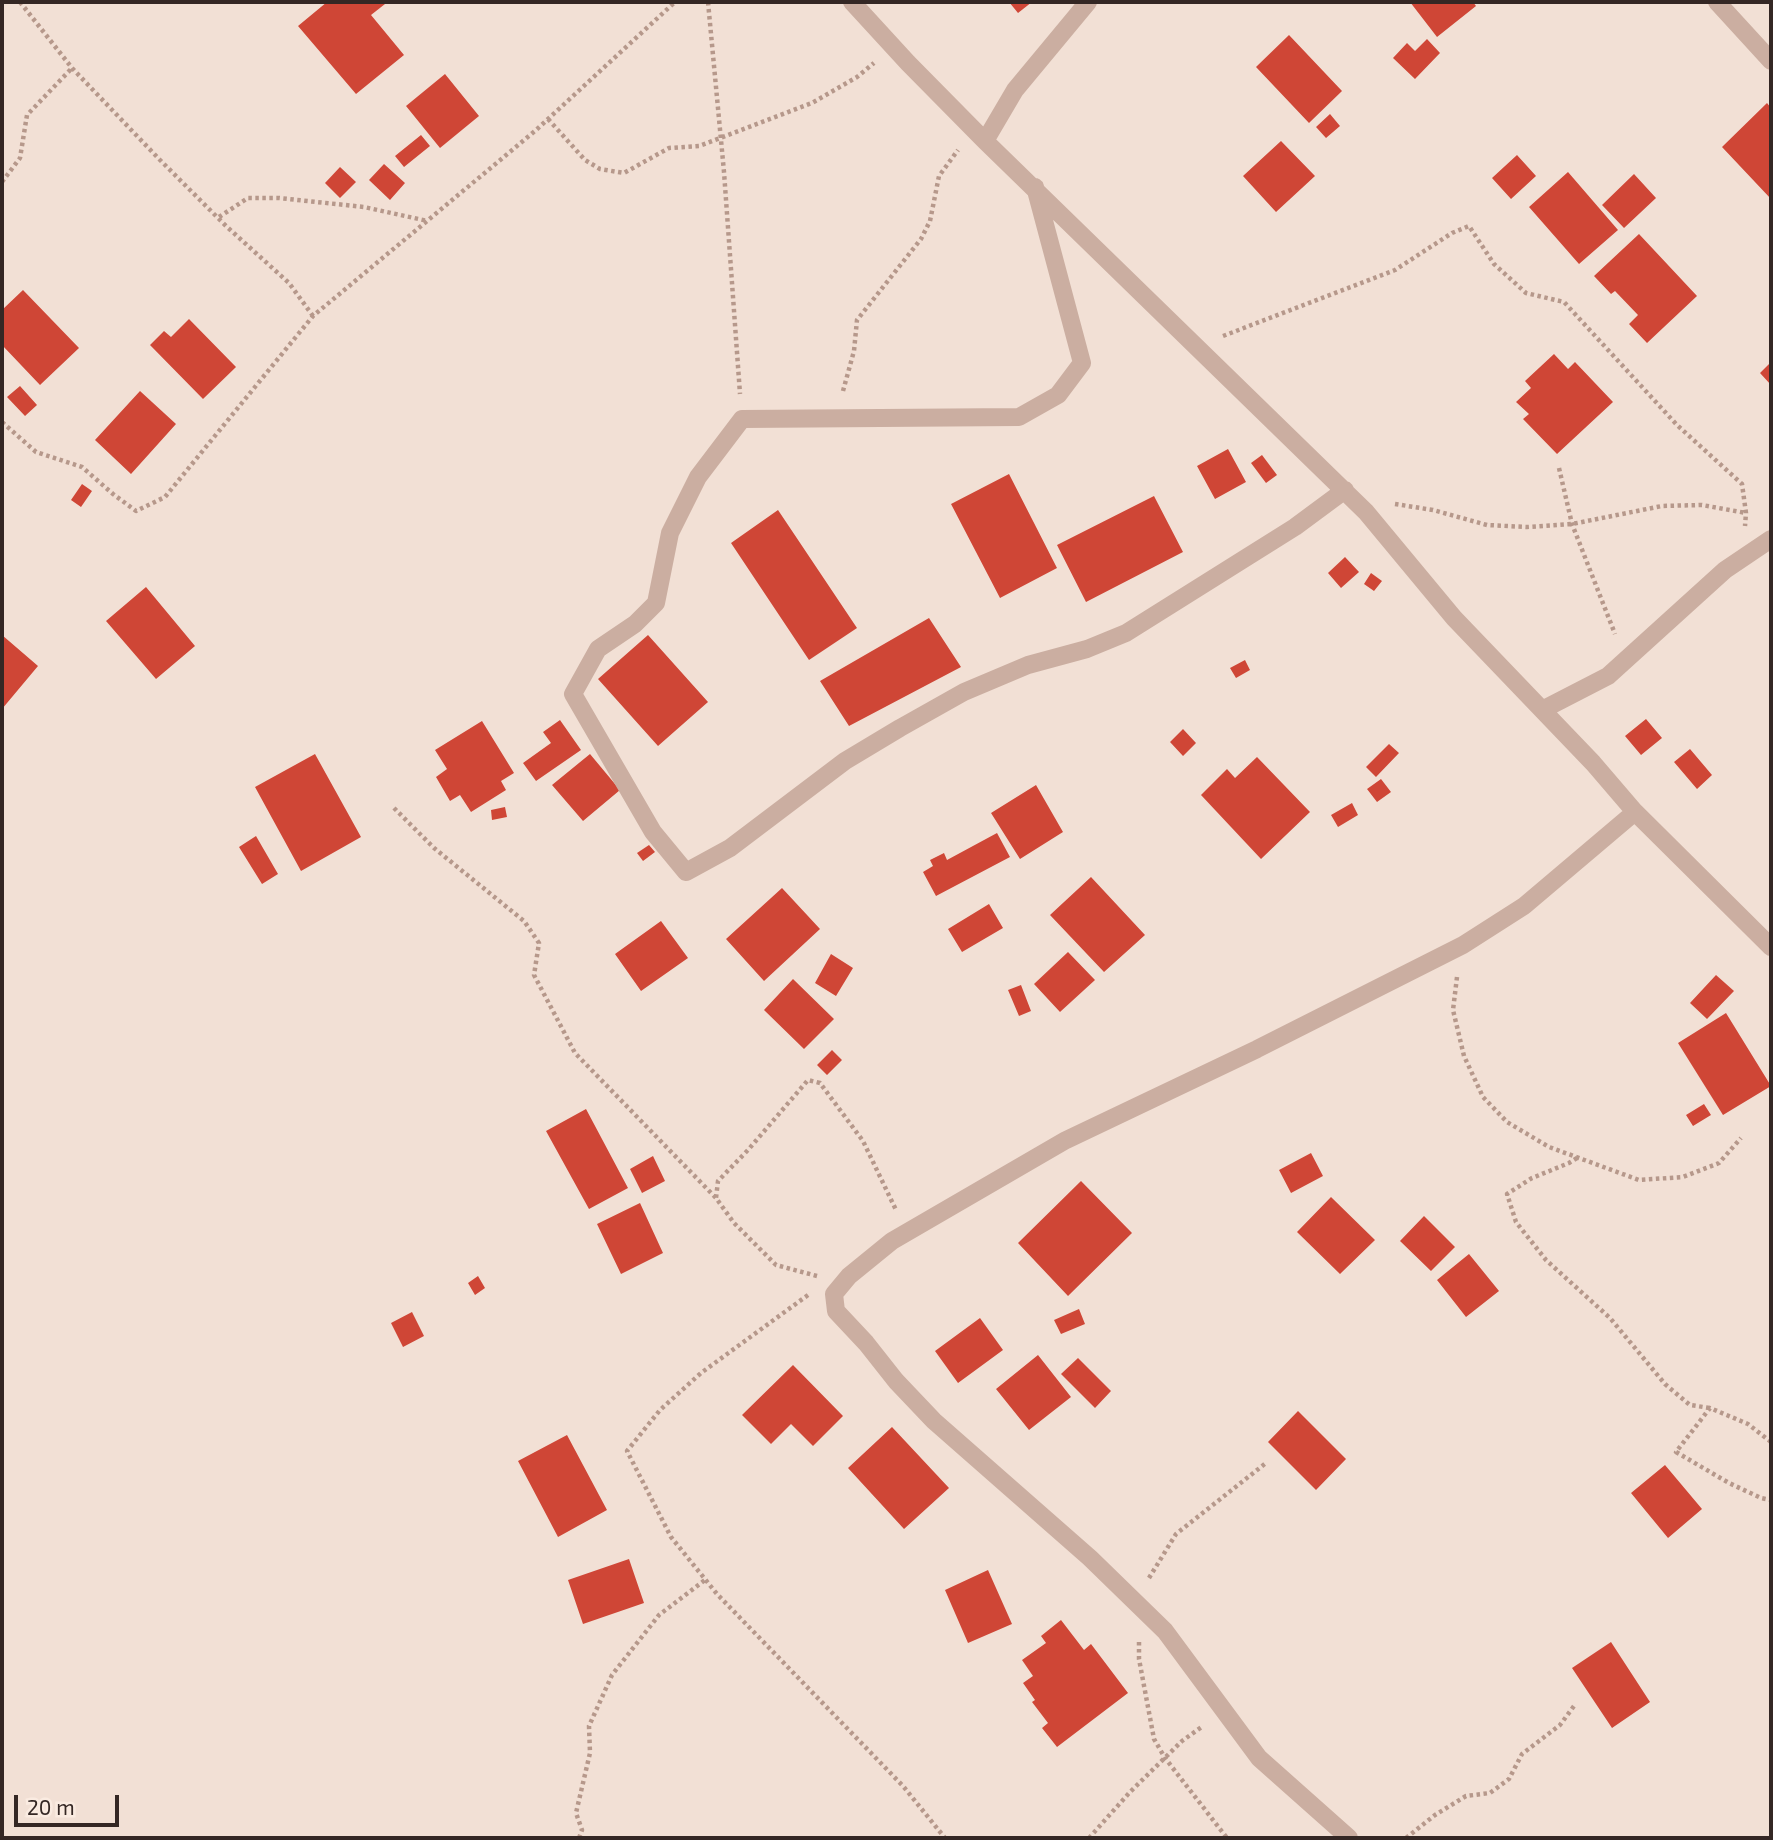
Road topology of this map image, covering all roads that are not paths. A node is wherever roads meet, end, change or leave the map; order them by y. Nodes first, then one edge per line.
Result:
1 (852, 2) edge
2 (1088, 2) edge
3 (1717, 2) edge
4 (1771, 61) edge
5 (980, 136) junction
6 (1035, 187) junction
7 (1350, 496) junction
8 (1771, 539) edge
9 (1542, 710) junction
10 (1635, 812) junction
11 (1771, 947) edge
12 (1349, 1838) edge

1 - 5 street
2 - 5 street
3 - 4 street
5 - 6 street
6 - 7 street
6 - 7 street
7 - 9 street
8 - 9 street
9 - 10 street
10 - 11 street
10 - 12 street

